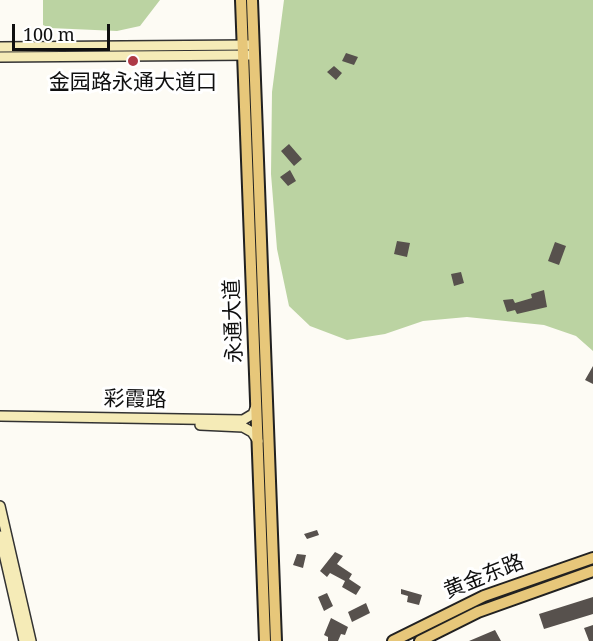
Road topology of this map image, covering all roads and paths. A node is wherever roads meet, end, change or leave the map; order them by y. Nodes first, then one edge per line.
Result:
1 (241, 0) edge
2 (252, 0) edge
3 (242, 25) junction
4 (0, 47) edge
5 (226, 50) junction
6 (248, 50) junction
7 (0, 57) edge
8 (244, 72) junction
9 (257, 401) junction
10 (0, 416) edge
11 (0, 422) edge
12 (258, 442) junction
13 (0, 506) edge
14 (0, 536) edge
15 (593, 558) edge
16 (593, 571) edge
17 (24, 641) edge
18 (31, 641) edge
19 (265, 641) edge
20 (276, 641) edge
21 (393, 641) edge
22 (420, 641) edge

1 - 3 main road, 永通大道
2 - 6 main road, 永通大道
3 - 5 main road
3 - 6 main road, 永通大道
4 - 5 main road
5 - 6 main road
5 - 7 main road
5 - 8 main road
6 - 8 main road, 永通大道
6 - 20 main road, 永通大道
8 - 9 main road, 永通大道
9 - 10 main road, 彩霞路
9 - 12 main road, 永通大道
11 - 12 main road, 彩霞路
12 - 19 main road, 永通大道
13 - 18 main road
14 - 17 main road
15 - 21 main road, 黄金东路
16 - 22 main road, 黄金东路

